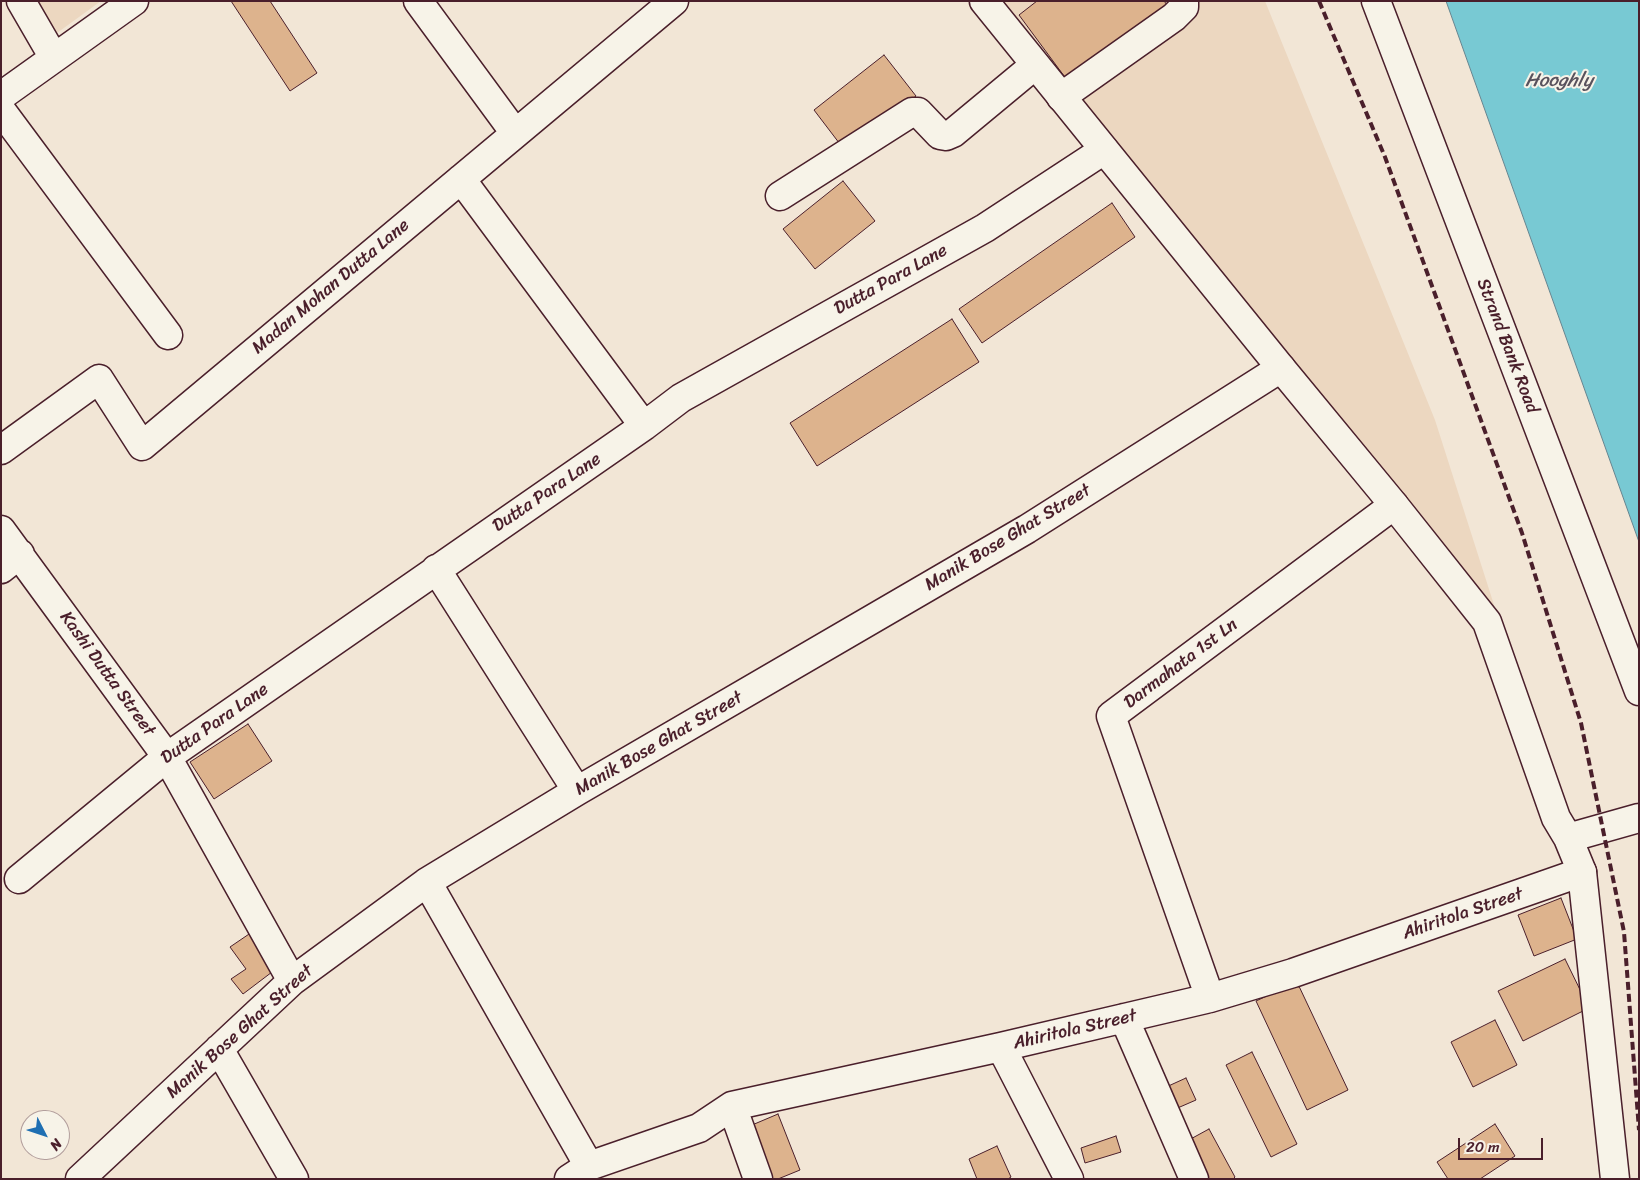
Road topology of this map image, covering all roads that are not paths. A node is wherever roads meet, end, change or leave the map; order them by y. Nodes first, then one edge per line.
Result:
1 (21, 1) edge
2 (134, 1) edge
3 (418, 1) edge
4 (674, 1) edge
5 (984, 1) edge
6 (1184, 1) edge
7 (1376, 1) edge
8 (54, 58) junction
9 (1035, 65) junction
10 (1, 96) edge
11 (1062, 97) junction
12 (1, 110) edge
13 (515, 133) junction
14 (1104, 150) junction
15 (460, 179) junction
16 (780, 196) dead end
17 (168, 335) dead end
18 (1281, 368) junction
19 (644, 426) junction
20 (1, 450) edge
21 (1394, 504) junction
22 (1, 530) edge
23 (11, 562) edge
24 (436, 569) junction
25 (1639, 691) edge
26 (167, 757) junction
27 (577, 791) junction
28 (1639, 818) edge
29 (1568, 838) junction
30 (1582, 872) junction
31 (19, 879) dead end
32 (427, 882) junction
33 (292, 981) junction
34 (1210, 998) junction
35 (1124, 1018) junction
36 (1001, 1047) junction
37 (219, 1049) junction
38 (732, 1106) junction
39 (579, 1172) edge
40 (80, 1179) edge
41 (294, 1179) edge
42 (758, 1179) edge
43 (1069, 1179) edge
44 (1194, 1179) edge
45 (1615, 1179) edge

1 - 8 main road
2 - 8 main road
3 - 13 main road
4 - 13 main road, Madan Mohan Dutta Lane
5 - 9 main road
6 - 11 main road
7 - 25 main road, Strand Bank Road
8 - 10 main road
9 - 11 main road
9 - 16 main road
11 - 14 main road
12 - 17 main road
13 - 15 main road, Madan Mohan Dutta Lane
14 - 18 main road
14 - 19 main road, Dutta Para Lane
15 - 19 main road
15 - 20 main road, Madan Mohan Dutta Lane
18 - 21 main road
18 - 27 main road, Manik Bose Ghat Street
19 - 24 main road, Dutta Para Lane
21 - 29 main road
21 - 34 main road, Darmahata 1st Ln
22 - 23 main road, Kashi Dutta Street
23 - 26 main road, Kashi Dutta Street
24 - 26 main road, Dutta Para Lane
24 - 27 main road
26 - 31 main road, Dutta Para Lane
26 - 33 main road, Kashi Dutta Street
27 - 32 main road, Manik Bose Ghat Street
28 - 29 main road
29 - 30 main road
30 - 34 main road, Ahiritola Street
30 - 45 main road
32 - 33 main road, Manik Bose Ghat Street
32 - 39 main road
33 - 37 main road, Manik Bose Ghat Street
34 - 35 main road, Ahiritola Street
35 - 36 main road, Ahiritola Street
35 - 44 main road
36 - 38 main road, Ahiritola Street
36 - 43 main road
37 - 40 main road, Manik Bose Ghat Street
37 - 41 main road
38 - 39 main road, Ahiritola Street
38 - 42 main road

